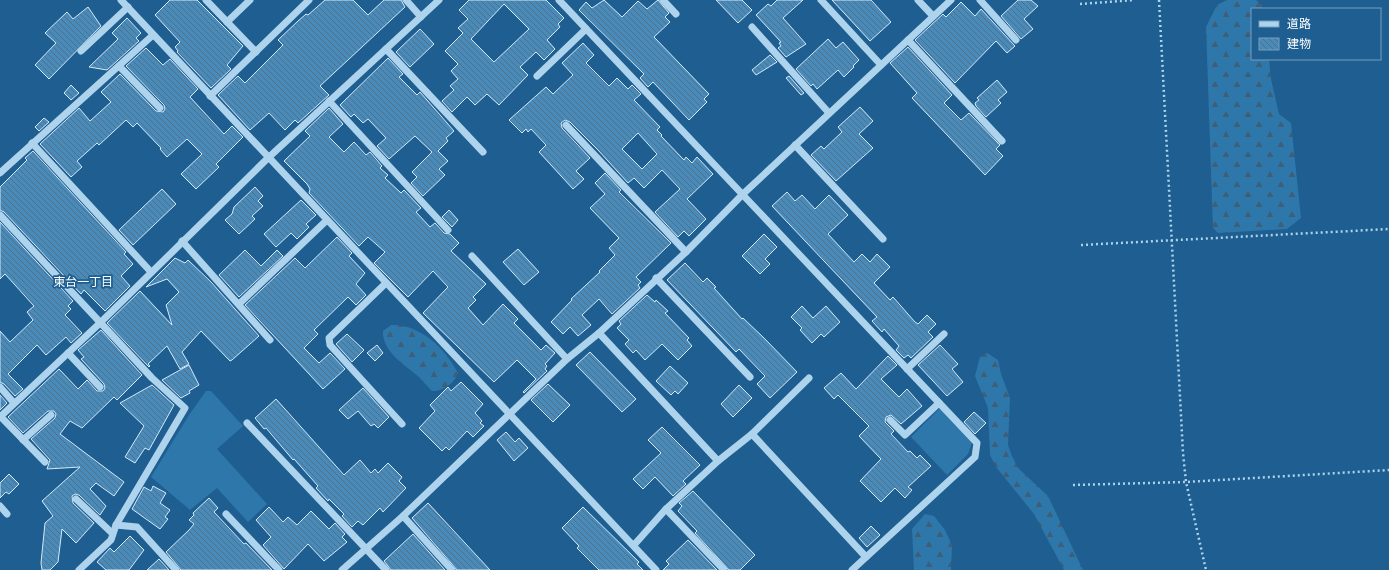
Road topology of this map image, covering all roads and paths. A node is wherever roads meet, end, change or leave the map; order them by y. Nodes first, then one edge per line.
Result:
1 (121, 0) edge
2 (206, 0) edge
3 (250, 0) edge
4 (309, 0) edge
5 (406, 0) edge
6 (438, 0) edge
7 (559, 0) edge
8 (663, 0) edge
9 (821, 0) edge
10 (918, 0) edge
11 (951, 0) edge
12 (980, 0) edge
13 (1134, 0) edge
14 (1159, 0) edge
15 (1080, 4) dead end
16 (128, 7) junction
17 (676, 14) dead end
18 (933, 16) junction
19 (422, 17) junction
20 (227, 22) junction
21 (752, 27) dead end
22 (586, 29) junction
23 (154, 35) junction
24 (908, 40) junction
25 (1016, 40) dead end
26 (386, 49) junction
27 (81, 51) dead end
28 (256, 52) junction
29 (881, 65) junction
30 (119, 66) junction
31 (537, 76) dead end
32 (210, 96) junction
33 (329, 101) junction
34 (160, 108) dead end
35 (829, 113) junction
36 (566, 125) dead end
37 (1002, 141) dead end
38 (32, 143) junction
39 (795, 145) junction
40 (483, 152) dead end
41 (268, 158) junction
42 (0, 173) edge
43 (742, 194) junction
44 (0, 215) edge
45 (327, 220) junction
46 (1389, 229) edge
47 (448, 230) dead end
48 (882, 239) dead end
49 (1172, 240) junction
50 (182, 241) junction
51 (1082, 245) dead end
52 (686, 252) junction
53 (472, 256) dead end
54 (151, 272) junction
55 (656, 278) junction
56 (386, 283) junction
57 (239, 304) junction
58 (100, 323) junction
59 (599, 333) junction
60 (944, 334) dead end
61 (270, 340) dead end
62 (68, 353) junction
63 (567, 359) junction
64 (907, 369) junction
65 (750, 377) dead end
66 (809, 378) dead end
67 (100, 386) dead end
68 (0, 387) edge
69 (14, 403) junction
70 (939, 403) junction
71 (509, 413) junction
72 (51, 415) dead end
73 (0, 416) edge
74 (890, 420) dead end
75 (247, 423) dead end
76 (402, 424) dead end
77 (752, 434) junction
78 (23, 440) junction
79 (718, 461) junction
80 (45, 462) dead end
81 (1389, 470) edge
82 (1186, 482) junction
83 (1073, 486) dead end
84 (76, 499) dead end
85 (0, 506) edge
86 (666, 510) junction
87 (7, 514) dead end
88 (226, 514) dead end
89 (403, 516) junction
90 (116, 524) junction
91 (112, 533) junction
92 (634, 545) junction
93 (365, 548) junction
94 (866, 557) junction
95 (79, 570) edge
96 (176, 570) edge
97 (279, 570) edge
98 (342, 570) edge
99 (386, 570) edge
100 (452, 570) edge
101 (656, 570) edge
102 (724, 570) edge
103 (852, 570) edge
104 (1206, 570) edge

1 - 16 street
2 - 20 street
3 - 20 street
4 - 28 street
5 - 19 street
6 - 19 street
7 - 22 street
8 - 17 street
9 - 29 street
10 - 18 street
11 - 18 street
12 - 25 street
13 - 15 path
14 - 49 path
16 - 23 street
16 - 27 street
18 - 24 street
19 - 26 street
20 - 28 street
21 - 35 street
22 - 31 street
22 - 43 street
23 - 30 street
23 - 32 street
24 - 29 street
24 - 37 street
26 - 33 street
26 - 40 street
28 - 32 street
29 - 35 street
30 - 34 street
30 - 38 street
32 - 41 street
33 - 41 street
33 - 47 street
35 - 39 street
36 - 52 street
38 - 42 street
38 - 54 street
39 - 43 street
39 - 48 street
41 - 45 street
41 - 50 street
43 - 52 street
43 - 64 street
44 - 58 street
45 - 56 street
45 - 57 street
46 - 49 path
49 - 51 path
49 - 82 path
50 - 54 street
50 - 57 street
52 - 55 street
53 - 63 street
54 - 58 street
55 - 59 street
55 - 65 street
56 - 71 street
56 - 76 street
57 - 61 street
58 - 62 street
58 - 90 street
59 - 63 street
59 - 79 street
60 - 64 street
62 - 67 street
62 - 69 street
63 - 71 street
64 - 70 street
66 - 77 street
68 - 69 street
69 - 73 street
70 - 74 street
70 - 94 street
71 - 89 street
71 - 92 street
72 - 78 street
73 - 78 street
75 - 93 street
77 - 79 street
77 - 94 street
78 - 80 street
79 - 86 street
81 - 82 path
82 - 83 path
82 - 104 path
84 - 91 street
85 - 87 street
86 - 92 street
86 - 102 street
88 - 97 street
89 - 93 street
89 - 100 street
90 - 91 street
90 - 96 street
91 - 95 street
92 - 101 street
93 - 98 street
93 - 99 street
94 - 103 street

